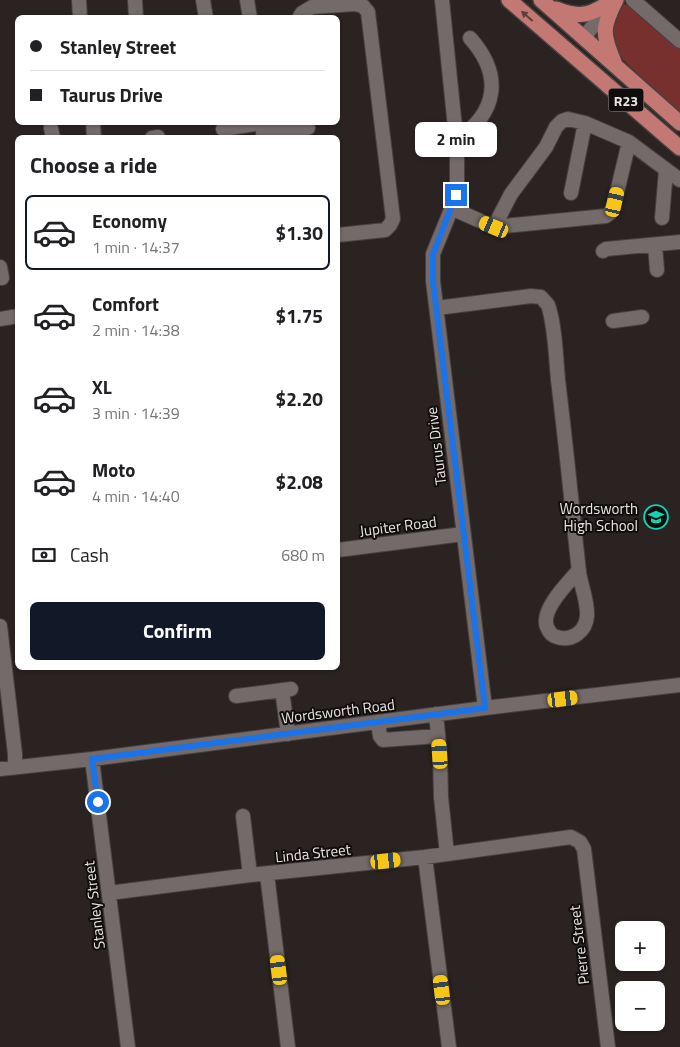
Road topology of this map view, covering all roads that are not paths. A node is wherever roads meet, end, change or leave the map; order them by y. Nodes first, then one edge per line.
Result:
1 (135, 0) edge
2 (203, 0) edge
3 (248, 0) edge
4 (442, 0) edge
5 (509, 0) edge
6 (614, 0) edge
7 (633, 0) edge
8 (544, 3) edge
9 (136, 15) edge
10 (206, 15) edge
11 (250, 15) edge
12 (301, 15) edge
13 (542, 29) junction
14 (584, 37) junction
15 (470, 38) dead end
16 (680, 41) edge
17 (617, 67) junction
18 (624, 98) junction
19 (677, 120) edge
20 (585, 123) junction
21 (223, 129) dead end
22 (263, 129) edge
23 (308, 129) edge
24 (659, 130) junction
25 (456, 140) junction
26 (629, 142) junction
27 (680, 148) edge
28 (666, 170) junction
29 (680, 180) edge
30 (571, 193) dead end
31 (450, 208) junction
32 (662, 218) dead end
33 (494, 227) junction
34 (340, 235) edge
35 (680, 242) edge
36 (655, 245) junction
37 (604, 251) dead end
38 (657, 270) dead end
39 (436, 308) junction
40 (15, 316) edge
41 (642, 317) dead end
42 (0, 318) edge
43 (613, 321) dead end
44 (463, 534) junction
45 (340, 550) edge
46 (579, 570) dead end
47 (0, 626) edge
48 (680, 685) edge
49 (236, 696) dead end
50 (485, 708) junction
51 (436, 714) junction
52 (378, 722) junction
53 (288, 734) junction
54 (438, 736) junction
55 (92, 759) junction
56 (15, 767) junction
57 (0, 769) edge
58 (243, 816) dead end
59 (579, 841) joint
60 (447, 854) junction
61 (425, 857) junction
62 (268, 874) junction
63 (250, 875) junction
64 (110, 893) junction
65 (128, 1047) edge
66 (288, 1047) edge
67 (449, 1047) edge
68 (608, 1047) edge

1 - 9 street
2 - 10 street
3 - 11 street
4 - 25 street, Taurus Drive
13 -> 5 main road, R23
6 - 8 main road
6 - 14 street
6 - 17 main road
7 - 16 street
8 - 14 main road, R23
12 - 34 street
13 - 14 main road
13 - 18 main road, R23
14 - 17 main road, R23
14 - 18 main road
15 - 25 street
17 - 19 main road, R23
18 - 24 main road, R23
19 - 24 main road
20 - 26 street
20 - 30 street
20 - 33 street
21 - 22 street
22 - 23 street
24 - 27 main road, R23
25 - 31 street, Taurus Drive
26 - 28 street
26 - 33 street
28 - 29 street
28 - 32 street
31 - 33 street
31 - 39 street, Taurus Drive
35 - 36 street
36 - 37 street
36 - 38 street
39 - 44 street, Taurus Drive
39 - 46 street
40 - 42 street
41 - 43 street
44 - 45 street, Jupiter Road
44 - 50 street, Taurus Drive
47 - 56 street
48 - 50 street, Wordsworth Road
49 - 53 street
50 - 51 street, Wordsworth Road
51 - 52 street, Wordsworth Road
51 - 54 street
52 - 53 street, Wordsworth Road
52 - 54 street
53 - 55 street, Wordsworth Road
54 - 60 street
55 - 56 street, Wordsworth Road
55 - 64 street, Stanley Street
56 - 57 street, Wordsworth Road
58 - 63 street
59 - 60 street, Linda Street
59 - 68 street, Pierre Street
60 - 61 street, Linda Street
61 - 62 street, Linda Street
61 - 67 street
62 - 63 street, Linda Street
62 - 66 street
63 - 64 street, Linda Street
64 - 65 street, Stanley Street

